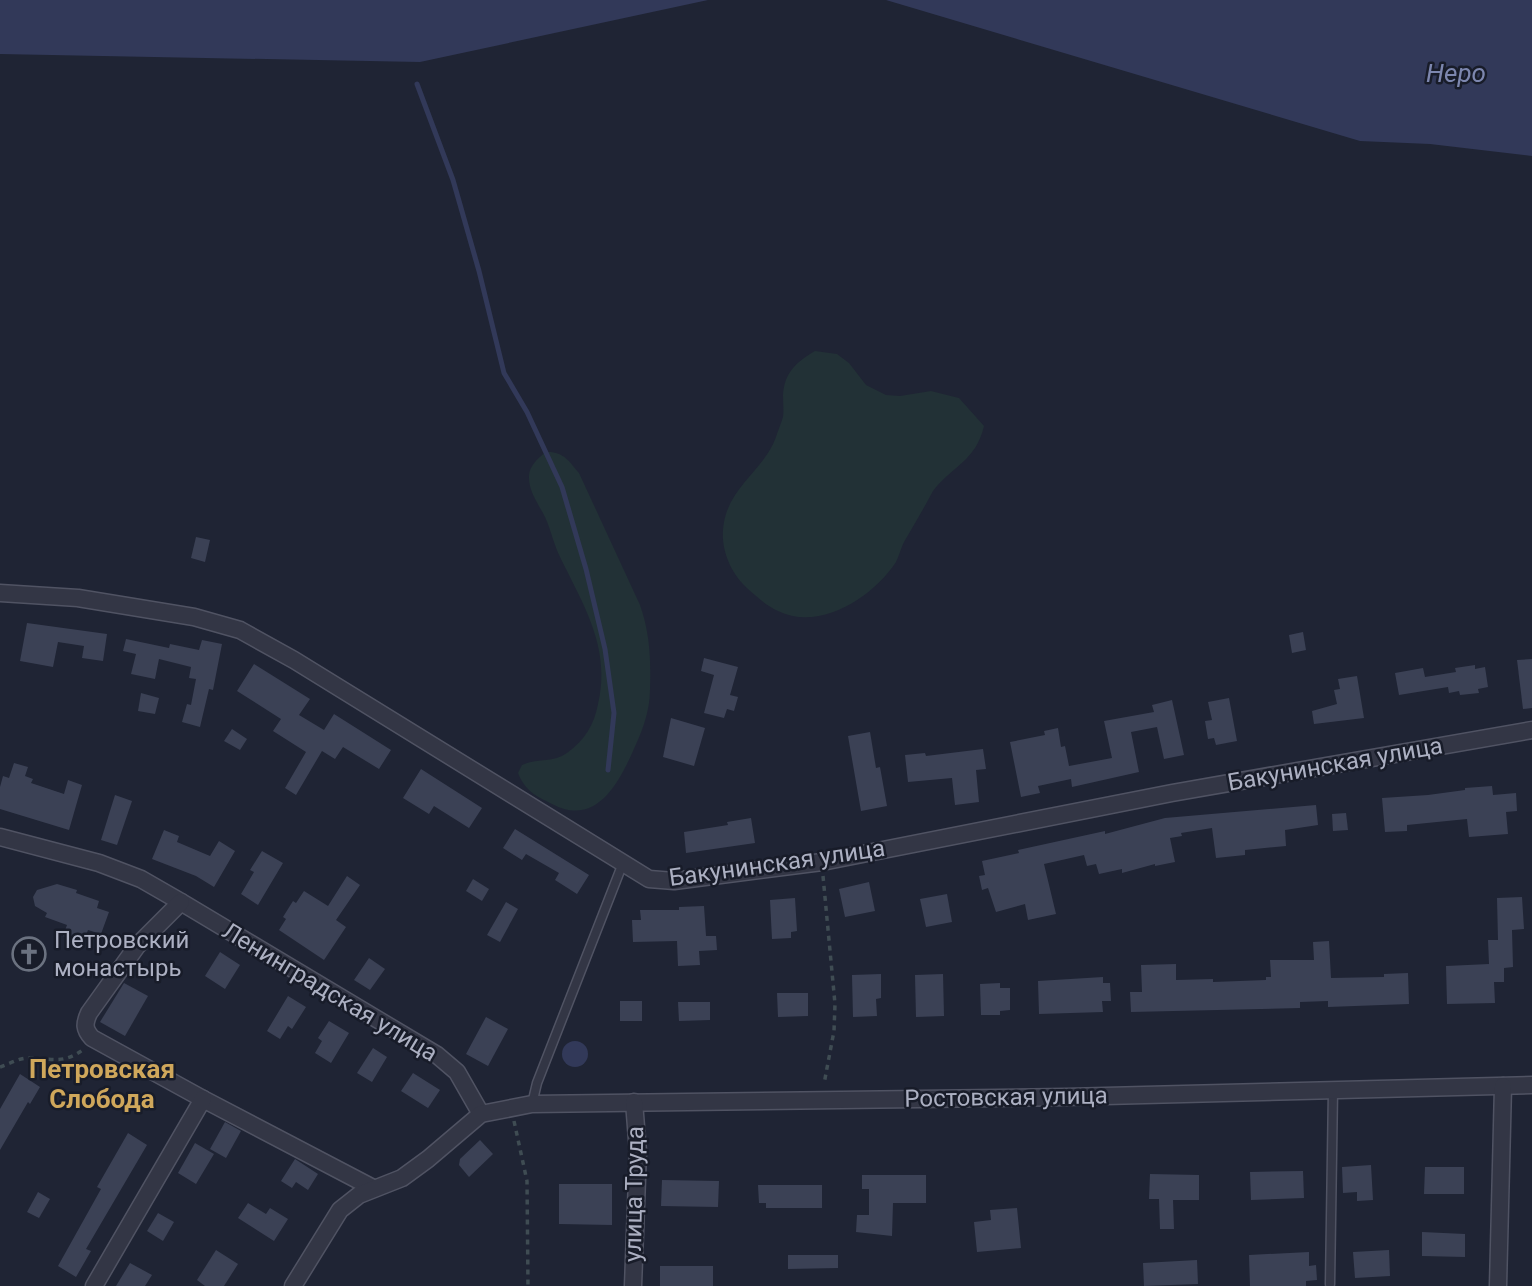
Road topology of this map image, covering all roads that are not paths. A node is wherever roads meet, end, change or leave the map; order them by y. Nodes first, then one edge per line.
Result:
1 (0, 593) edge
2 (1532, 730) edge
3 (0, 837) edge
4 (623, 863) junction
5 (181, 902) junction
6 (1503, 1086) junction
7 (1532, 1086) edge
8 (1333, 1090) junction
9 (203, 1099) junction
10 (634, 1102) junction
11 (532, 1104) junction
12 (481, 1114) junction
13 (373, 1188) junction
14 (1330, 1284) edge
15 (94, 1286) edge
16 (293, 1286) edge
17 (633, 1286) edge
18 (1498, 1286) edge

1 - 4 street, Бакунинская улица
2 - 4 street, Бакунинская улица
3 - 5 street, Ленинградская улица
4 - 11 lane
5 - 9 street
5 - 12 street, Ленинградская улица
6 - 7 street, Ростовская улица
6 - 8 street, Ростовская улица
6 - 18 street
8 - 10 street, Ростовская улица
8 - 14 lane
9 - 13 street
9 - 15 street
10 - 11 street, Ростовская улица
10 - 17 street, улица Труда
11 - 12 street, Ростовская улица
12 - 13 street
13 - 16 street

